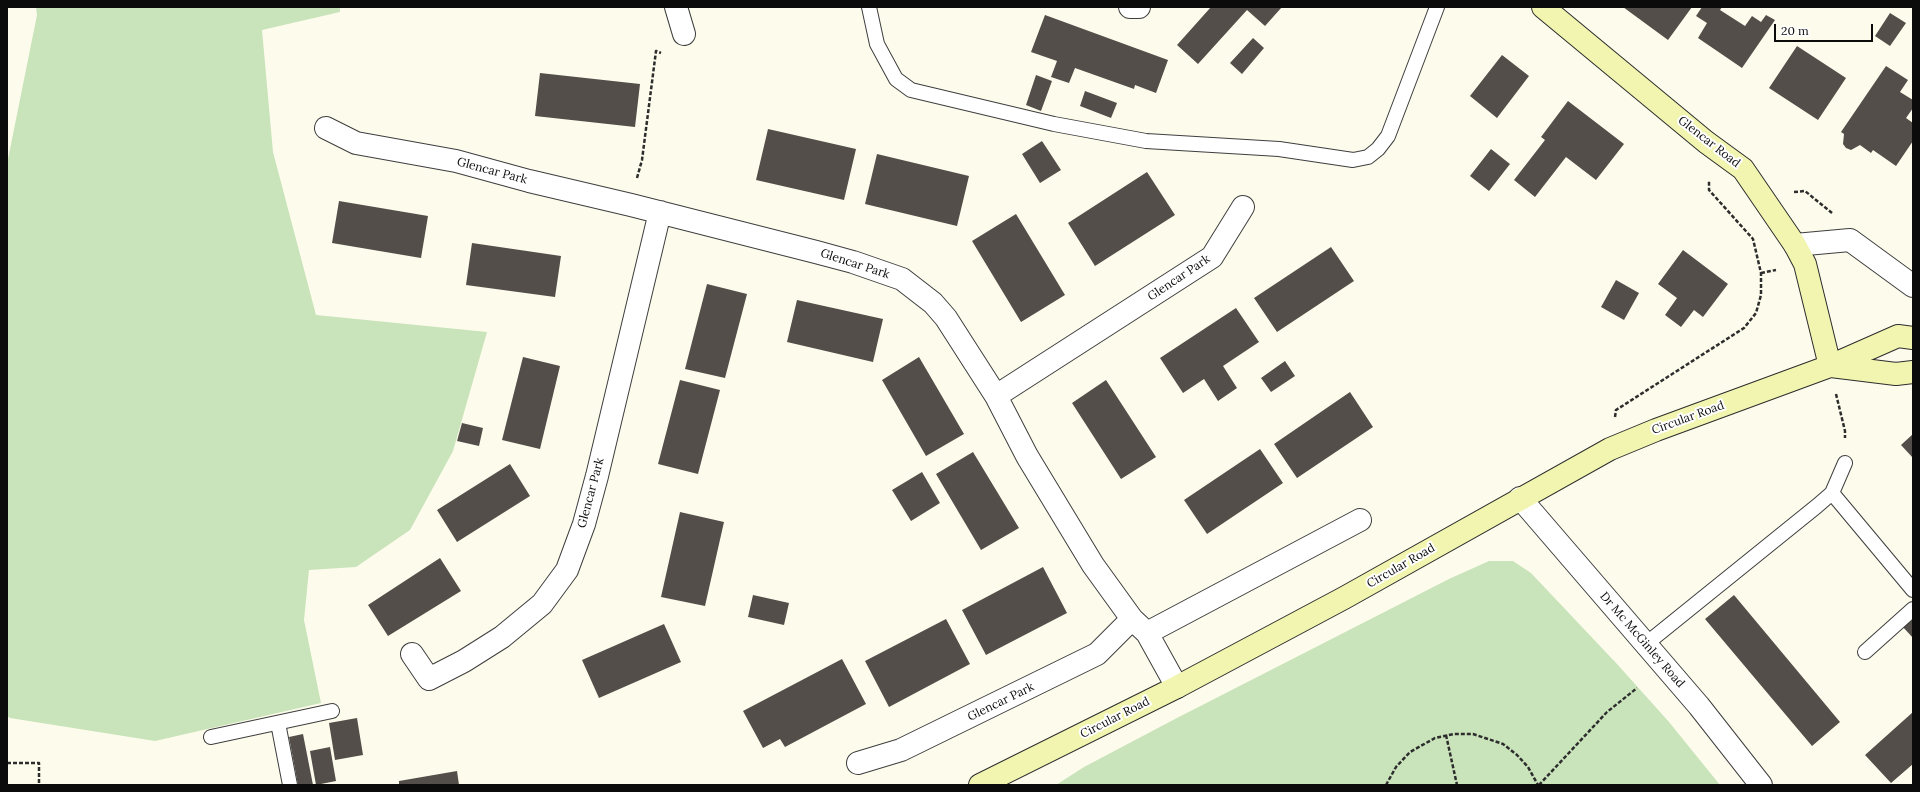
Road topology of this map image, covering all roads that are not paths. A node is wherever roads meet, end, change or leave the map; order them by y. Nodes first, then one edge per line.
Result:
1 (676, 7) edge
2 (870, 7) edge
3 (1130, 7) edge
4 (1139, 7) edge
5 (1437, 7) edge
6 (1543, 7) edge
7 (684, 34) road end
8 (326, 128) dead end
9 (1243, 207) dead end
10 (660, 212) junction
11 (1795, 244) junction
12 (1913, 286) edge
13 (1913, 338) edge
14 (1830, 366) junction
15 (1913, 372) edge
16 (996, 396) junction
17 (1845, 463) road end
18 (1832, 493) junction
19 (1520, 498) junction
20 (1360, 520) dead end
21 (1913, 590) edge
22 (1913, 609) edge
23 (1139, 626) junction
24 (1646, 644) junction
25 (1865, 652) dead end
26 (412, 654) dead end
27 (1177, 687) junction
28 (332, 711) dead end
29 (278, 722) junction
30 (210, 737) dead end
31 (858, 763) dead end
32 (290, 785) edge
33 (980, 785) edge
34 (1760, 785) edge

1 - 7 street
2 - 5 lane
3 - 4 street
6 - 11 street, Glencar Road
8 - 10 street, Glencar Park
9 - 16 street, Glencar Park
10 - 16 street, Glencar Park
10 - 26 street, Glencar Park
11 - 12 street
11 - 14 street, Glencar Road
13 - 14 street, Circular Road
14 - 15 street
14 - 19 street, Circular Road
16 - 23 street, Glencar Park
17 - 18 lane
18 - 21 lane
18 - 24 lane
19 - 24 street, Dr Mc McGinley Road
19 - 27 street, Circular Road
20 - 23 street, Glencar Park
22 - 25 lane
23 - 27 street, Glencar Park
23 - 31 street, Glencar Park
24 - 34 street, Dr Mc McGinley Road
27 - 33 street, Circular Road
28 - 29 lane
29 - 30 lane
29 - 32 lane

